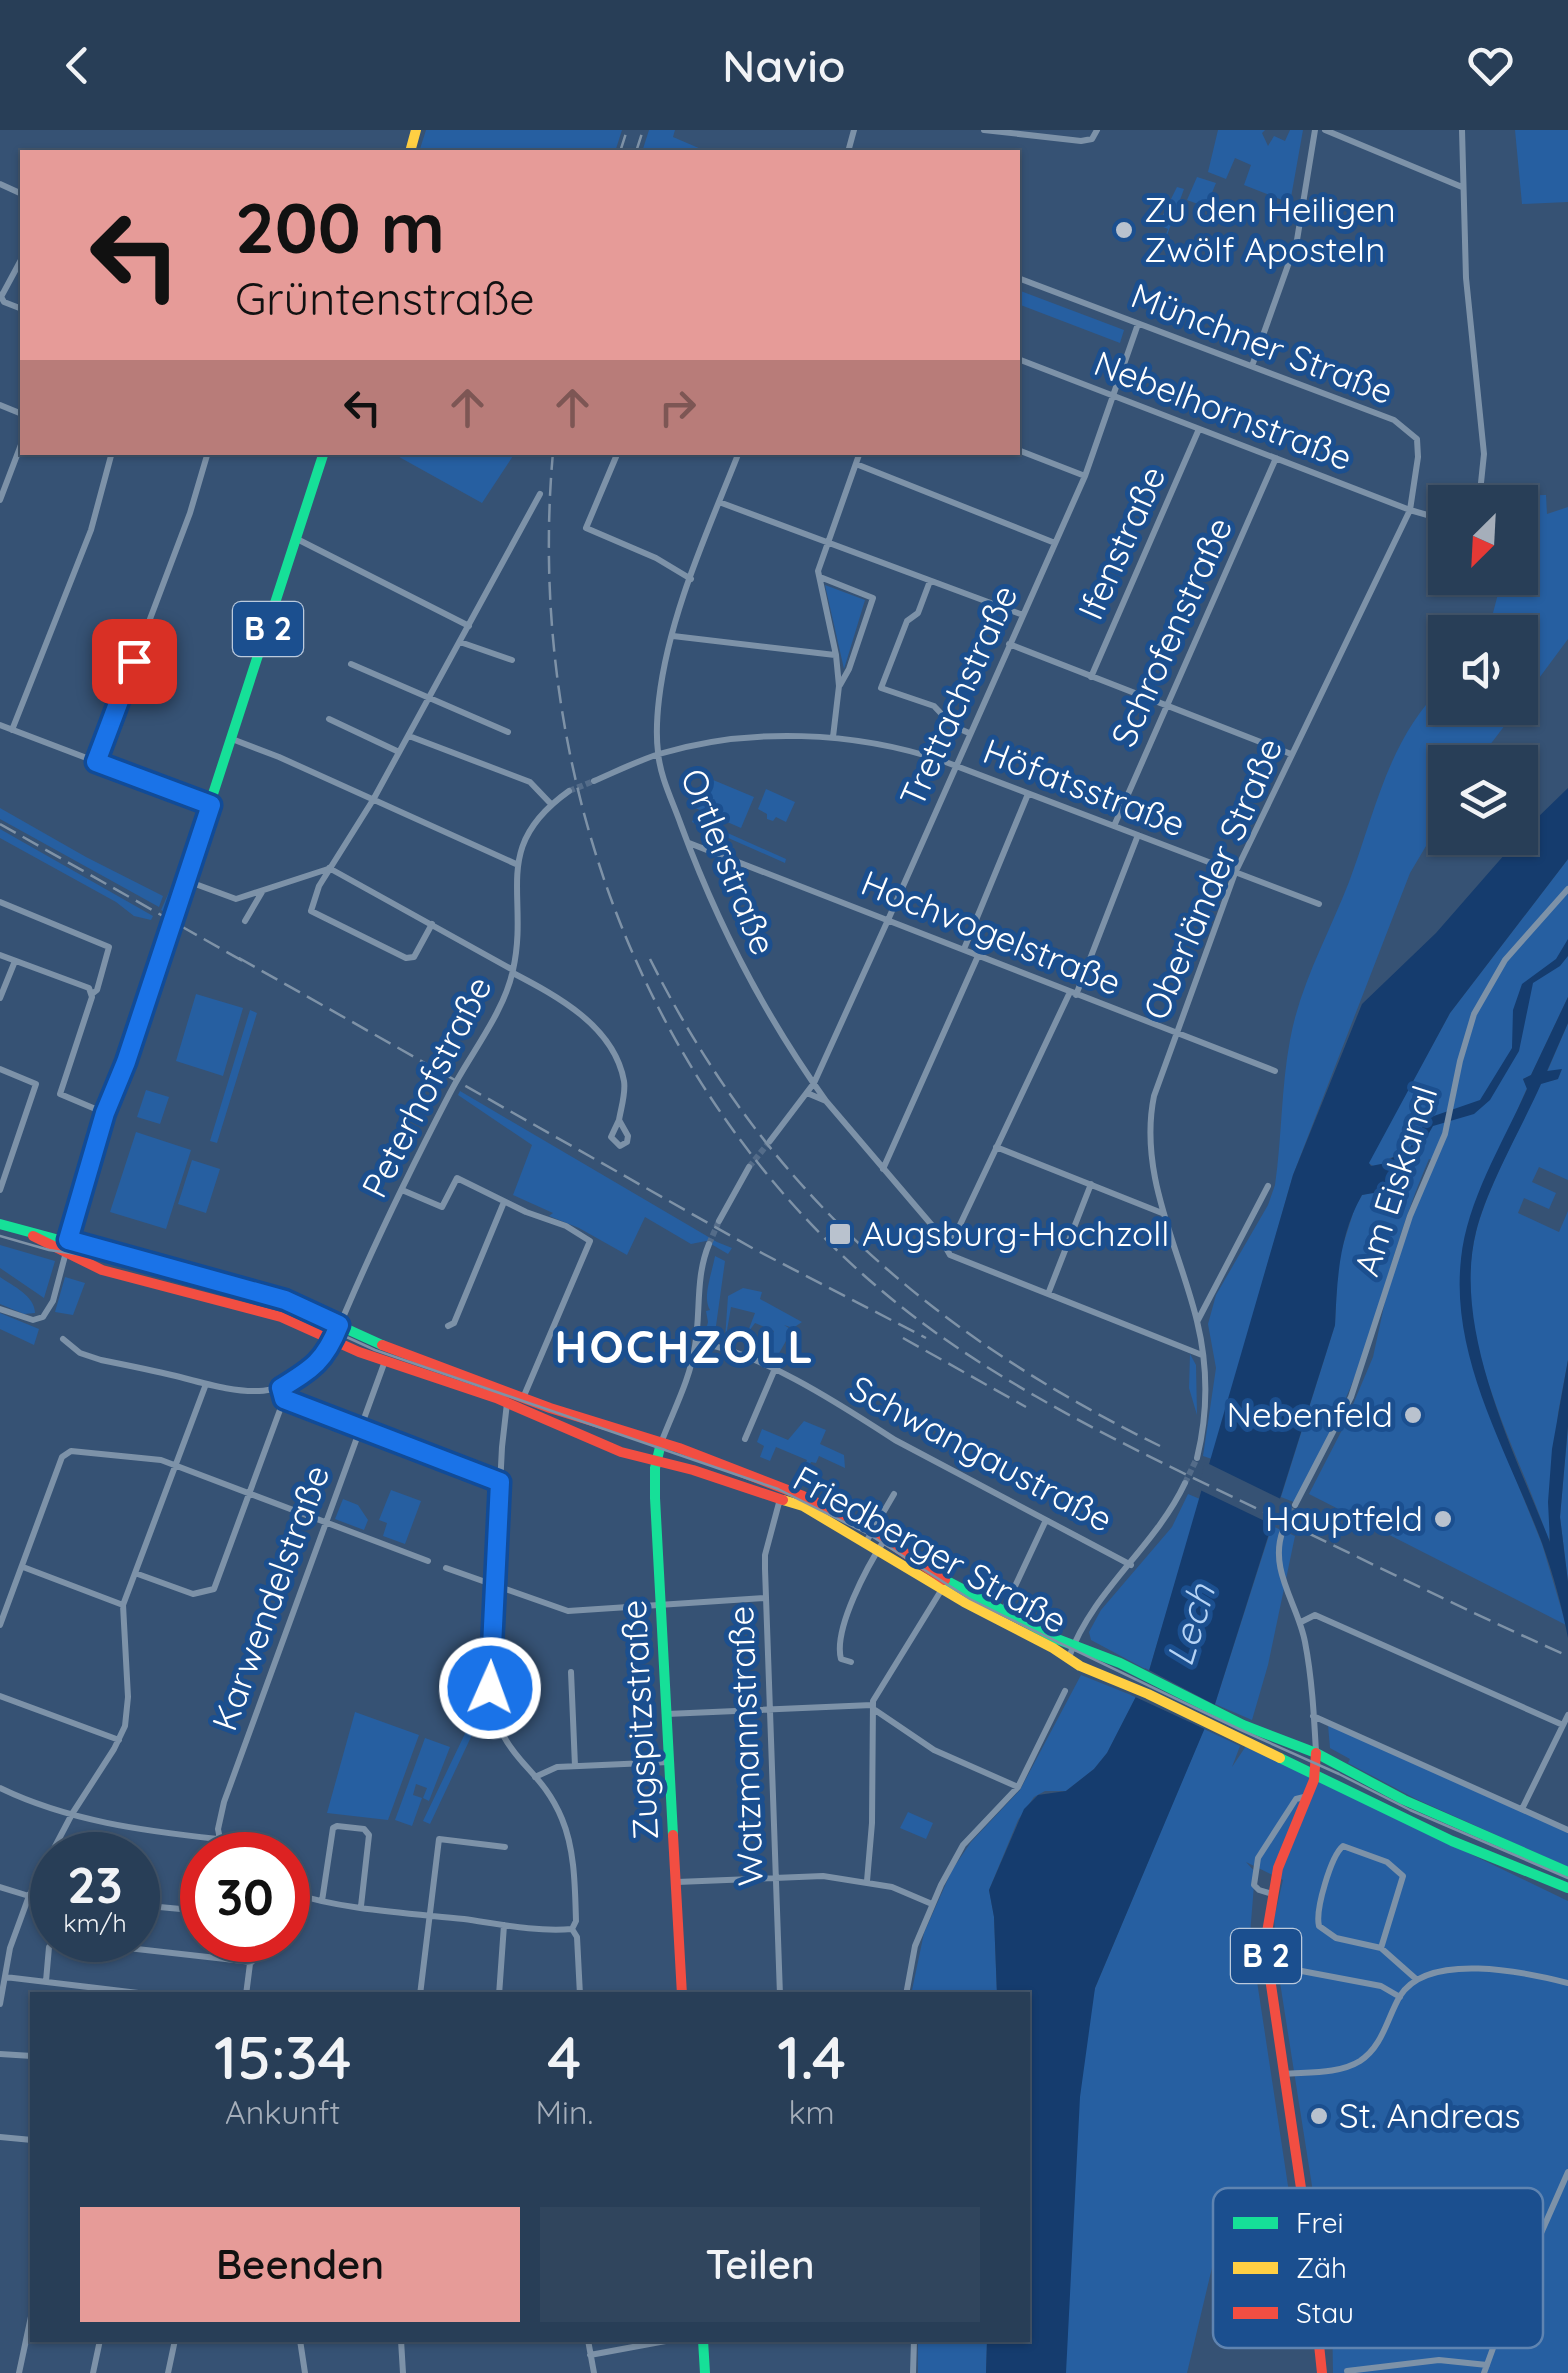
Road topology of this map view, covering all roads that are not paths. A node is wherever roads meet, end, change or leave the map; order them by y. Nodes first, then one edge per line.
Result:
1 (984, 130) edge
2 (1097, 130) edge
3 (1316, 130) edge
4 (1325, 130) edge
5 (1462, 130) edge
6 (1462, 187) junction
7 (20, 262) edge
8 (1020, 279) edge
9 (1, 295) edge
10 (1138, 324) junction
11 (1020, 359) edge
12 (1252, 366) junction
13 (1114, 394) junction
14 (1199, 428) junction
15 (20, 447) edge
16 (1020, 451) edge
17 (111, 455) edge
18 (207, 455) edge
19 (323, 455) edge
20 (617, 455) edge
21 (738, 455) edge
22 (859, 455) edge
23 (1276, 458) junction
24 (856, 464) junction
25 (1085, 476) junction
26 (1481, 485) edge
27 (540, 494) dead end
28 (0, 500) edge
29 (719, 502) junction
30 (1410, 510) junction
31 (1428, 515) edge
32 (297, 539) junction
33 (827, 543) junction
34 (1055, 543) junction
35 (820, 577) junction
36 (690, 579) junction
37 (930, 581) junction
38 (1022, 615) junction
39 (468, 626) junction
40 (673, 636) junction
41 (460, 642) junction
42 (1010, 644) junction
43 (836, 655) junction
44 (512, 660) dead end
45 (350, 664) dead end
46 (1091, 677) junction
47 (839, 686) junction
48 (428, 700) junction
49 (1168, 706) junction
50 (329, 719) dead end
51 (0, 725) edge
52 (12, 730) junction
53 (508, 732) dead end
54 (969, 733) junction
55 (409, 736) junction
56 (832, 738) junction
57 (232, 739) junction
58 (399, 752) junction
59 (658, 754) junction
60 (1291, 754) junction
61 (96, 762) junction
62 (955, 766) junction
63 (594, 782) tunnel mouth
64 (569, 792) tunnel mouth
65 (1028, 794) junction
66 (373, 800) junction
67 (552, 804) junction
68 (211, 805) junction
69 (1114, 826) junction
70 (1138, 835) junction
71 (688, 843) junction
72 (516, 864) junction
73 (329, 868) junction
74 (1235, 873) junction
75 (198, 886) dead end
76 (1568, 889) edge
77 (263, 892) junction
78 (0, 902) edge
79 (1319, 904) dead end
80 (888, 920) junction
81 (245, 921) dead end
82 (432, 924) junction
83 (964, 950) junction
84 (0, 955) edge
85 (978, 956) junction
86 (15, 960) junction
87 (513, 972) junction
88 (92, 994) junction
89 (1073, 994) junction
90 (0, 998) edge
91 (1176, 1032) junction
92 (0, 1069) edge
93 (1275, 1071) dead end
94 (814, 1083) junction
95 (807, 1093) junction
96 (826, 1101) junction
97 (105, 1113) junction
98 (619, 1120) dead end
99 (770, 1141) tunnel mouth
100 (996, 1147) junction
101 (749, 1167) tunnel mouth
102 (883, 1168) junction
103 (1092, 1184) junction
104 (1268, 1186) dead end
105 (0, 1190) edge
106 (402, 1190) junction
107 (504, 1202) junction
108 (1163, 1214) junction
109 (719, 1221) tunnel mouth
110 (0, 1224) edge
111 (945, 1243) junction
112 (709, 1244) tunnel mouth
113 (67, 1246) junction
114 (1048, 1294) junction
115 (0, 1309) edge
116 (1197, 1321) junction
117 (448, 1326) dead end
118 (336, 1332) junction
119 (63, 1338) dead end
120 (696, 1344) junction
121 (1204, 1355) junction
122 (385, 1361) junction
123 (774, 1371) junction
124 (206, 1384) junction
125 (281, 1388) junction
126 (524, 1398) junction
127 (284, 1399) junction
128 (507, 1403) junction
129 (360, 1428) junction
130 (744, 1439) dead end
131 (661, 1443) junction
132 (1197, 1458) tunnel mouth
133 (656, 1461) junction
134 (175, 1466) junction
135 (500, 1482) junction
136 (1185, 1483) tunnel mouth
137 (249, 1494) junction
138 (894, 1494) dead end
139 (780, 1497) junction
140 (1296, 1506) tunnel mouth
141 (1046, 1520) junction
142 (326, 1522) junction
143 (872, 1530) junction
144 (1283, 1530) tunnel mouth
145 (866, 1542) junction
146 (881, 1544) junction
147 (428, 1561) dead end
148 (1131, 1565) junction
149 (22, 1567) junction
150 (446, 1568) dead end
151 (135, 1573) junction
152 (495, 1586) junction
153 (942, 1589) junction
154 (765, 1598) junction
155 (661, 1604) junction
156 (123, 1605) junction
157 (1002, 1612) junction
158 (1301, 1622) junction
159 (0, 1625) edge
160 (1074, 1644) junction
161 (1069, 1657) junction
162 (850, 1662) dead end
163 (571, 1672) dead end
164 (1065, 1691) dead end
165 (0, 1696) edge
166 (873, 1707) junction
167 (769, 1709) junction
168 (666, 1714) junction
169 (1568, 1714) edge
170 (1313, 1716) junction
171 (1564, 1725) junction
172 (119, 1740) junction
173 (1316, 1753) junction
174 (669, 1762) junction
175 (575, 1766) junction
176 (1315, 1773) junction
177 (535, 1777) junction
178 (1018, 1787) junction
179 (0, 1788) edge
180 (1304, 1796) junction
181 (1522, 1809) junction
182 (72, 1814) junction
183 (1568, 1830) edge
184 (218, 1832) edge
185 (180, 1834) edge
186 (505, 1847) dead end
187 (1568, 1872) edge
188 (775, 1877) junction
189 (676, 1882) junction
190 (867, 1882) junction
191 (0, 1887) edge
192 (1568, 1888) edge
193 (1272, 1894) junction
194 (29, 1896) junction
195 (310, 1898) edge
196 (322, 1901) junction
197 (932, 1904) junction
198 (361, 1906) junction
199 (428, 1915) junction
200 (504, 1925) junction
201 (572, 1929) junction
202 (1381, 1948) junction
203 (180, 1954) edge
204 (252, 1962) edge
205 (1291, 1968) dead end
206 (5, 1977) junction
207 (1416, 1979) junction
208 (46, 1981) junction
209 (1568, 1983) edge
210 (132, 1992) edge
211 (247, 1992) edge
212 (420, 1992) edge
213 (500, 1992) edge
214 (580, 1992) edge
215 (682, 1992) edge
216 (780, 1992) edge
217 (906, 1992) edge
218 (1400, 1996) junction
219 (0, 2004) edge
220 (0, 2054) edge
221 (30, 2056) edge
222 (1284, 2074) junction
223 (0, 2137) edge
224 (30, 2140) edge
225 (1568, 2172) edge
226 (1301, 2188) edge
227 (1543, 2231) edge
228 (30, 2321) edge
229 (100, 2342) edge
230 (175, 2342) edge
231 (300, 2342) edge
232 (401, 2342) edge
233 (588, 2342) edge
234 (661, 2342) edge
235 (703, 2342) edge
236 (914, 2342) edge
237 (1319, 2348) edge
238 (590, 2356) junction
239 (1485, 2369) edge
240 (1347, 2371) edge
241 (19, 2373) edge
242 (93, 2373) edge
243 (168, 2373) edge
244 (305, 2373) edge
245 (403, 2373) edge
246 (594, 2373) edge
247 (705, 2373) edge
248 (913, 2373) edge
249 (1322, 2373) edge

1 - 2 street
3 - 12 street
4 - 6 street
5 - 6 street
6 - 26 street
7 - 9 street
8 - 10 street, Münchner Straße
10 - 12 street, Münchner Straße
10 - 13 street, Trettachstraße
11 - 13 street, Nebelhornstraße
12 - 30 street, Münchner Straße
13 - 14 street, Nebelhornstraße
13 - 25 street, Trettachstraße
14 - 23 street, Nebelhornstraße
14 - 46 street, Ifenstraße
15 - 28 street
16 - 25 street
17 - 52 street
18 - 61 street
19 - 32 main road, B 2
20 - 36 street
21 - 29 street, Ortlerstraße
22 - 24 street
23 - 30 street, Nebelhornstraße
23 - 49 street, Schrofenstraße
24 - 33 street
24 - 34 street
25 - 34 street, Trettachstraße
27 - 39 street
29 - 33 street
29 - 36 street, Ortlerstraße
30 - 31 street
30 - 60 street, Oberländer Straße
32 - 39 street
32 - 57 main road, B 2
33 - 35 street
33 - 37 street
34 - 38 street, Trettachstraße
35 - 43 street
35 - 47 street
36 - 40 street, Ortlerstraße
37 - 38 street
37 - 54 street
38 - 42 street, Trettachstraße
39 - 41 street
40 - 43 street
40 - 59 street, Ortlerstraße
41 - 44 street
41 - 48 street
42 - 46 street
42 - 54 street, Trettachstraße
43 - 47 street
45 - 48 street
46 - 49 street
47 - 56 street
48 - 53 street
48 - 55 street
49 - 60 street
49 - 69 street, Schrofenstraße
50 - 58 street
51 - 52 street
52 - 61 street
54 - 62 street, Trettachstraße
55 - 58 street
55 - 67 street
56 - 59 street, Höfatsstraße
56 - 62 street, Höfatsstraße
57 - 66 street
57 - 68 main road, B 2
58 - 66 street
59 - 63 street, Höfatsstraße
59 - 71 street, Ortlerstraße
60 - 74 street, Oberländer Straße
61 - 68 street
62 - 65 street, Höfatsstraße
62 - 80 street, Trettachstraße
64 - 67 street
65 - 69 street, Höfatsstraße
65 - 83 street
66 - 72 street
66 - 73 street
67 - 72 street, Peterhofstraße
68 - 97 main road, B 2
69 - 70 street, Höfatsstraße
70 - 74 street, Höfatsstraße
70 - 89 street
71 - 80 street, Hochvogelstraße
71 - 94 street, Ortlerstraße
72 - 87 street, Peterhofstraße
73 - 77 street
73 - 82 street
73 - 82 street
74 - 79 street, Höfatsstraße
74 - 91 street, Oberländer Straße
75 - 77 street
76 - 140 street, Am Eiskanal
77 - 81 street
78 - 88 street
80 - 83 street, Hochvogelstraße
80 - 94 street, Trettachstraße
82 - 87 street
83 - 85 street, Hochvogelstraße
84 - 86 street
85 - 89 street, Hochvogelstraße
85 - 102 street
86 - 88 street
86 - 90 street
87 - 98 street
87 - 106 street, Peterhofstraße
88 - 97 street
89 - 91 street, Hochvogelstraße
89 - 100 street
91 - 93 street, Hochvogelstraße
91 - 108 street, Oberländer Straße
92 - 105 street
94 - 95 street, Trettachstraße
94 - 96 street, Ortlerstraße
95 - 96 street, Ortlerstraße
95 - 99 street, Trettachstraße
96 - 102 street, Ortlerstraße
97 - 113 main road, B 2
100 - 103 street
100 - 111 street
101 - 109 street
102 - 111 street, Ortlerstraße
103 - 108 street
103 - 114 street
104 - 116 street
106 - 107 street
106 - 118 street, Peterhofstraße
107 - 117 street
107 - 126 street
108 - 116 street, Oberländer Straße
110 - 113 main road, Friedberger Straße
111 - 114 street, Ortlerstraße
112 - 120 street
113 - 115 street
113 - 118 main road, Friedberger Straße
113 - 118 main road, Friedberger Straße
114 - 121 street, Ortlerstraße
116 - 121 street, Oberländer Straße
118 - 122 main road, Friedberger Straße
118 - 125 street, Peterhofstraße
118 - 126 main road, Friedberger Straße
119 - 124 street
120 - 123 street, Schwangaustraße
120 - 131 street
121 - 132 street, Oberländer Straße
122 - 128 main road, Friedberger Straße
122 - 129 street, Karwendelstraße
123 - 130 street
123 - 141 street, Schwangaustraße
124 - 125 street
124 - 134 street
125 - 127 street
126 - 131 main road, Friedberger Straße
127 - 129 street
127 - 137 street
128 - 133 main road, Friedberger Straße
128 - 135 street
129 - 135 street
129 - 142 street, Karwendelstraße
131 - 133 main road, Zugspitzstraße
131 - 143 main road, Friedberger Straße
133 - 139 main road, Friedberger Straße
133 - 155 main road, Zugspitzstraße
134 - 137 street
134 - 149 street
134 - 151 street
135 - 152 street
136 - 148 street
137 - 142 street
137 - 151 street
138 - 143 street
139 - 145 main road, Friedberger Straße
139 - 154 street, Watzmannstraße
141 - 148 street, Schwangaustraße
141 - 157 street
142 - 147 street
142 - 184 street, Karwendelstraße
143 - 145 street
143 - 146 main road, Friedberger Straße
144 - 158 street
145 - 146 main road, Friedberger Straße
146 - 153 main road, Friedberger Straße
146 - 157 main road, Friedberger Straße
146 - 162 street
148 - 160 street
149 - 156 street
149 - 159 street
150 - 152 street
151 - 156 street
152 - 155 street
152 - 177 street
153 - 161 main road, Friedberger Straße
153 - 166 street
154 - 155 street
154 - 167 street, Watzmannstraße
155 - 168 main road, Zugspitzstraße
156 - 172 street
157 - 160 main road, Friedberger Straße
158 - 170 street
158 - 171 street
160 - 161 street
160 - 173 main road, Friedberger Straße
161 - 176 main road, Friedberger Straße
163 - 175 street
164 - 178 street
165 - 172 street
166 - 167 street
166 - 178 street
166 - 190 street
167 - 168 street
167 - 188 street, Watzmannstraße
168 - 174 main road, Zugspitzstraße
169 - 171 street
170 - 173 street
170 - 181 street
171 - 181 street
172 - 182 street
173 - 176 main road, B 2
173 - 187 main road, Friedberger Straße
174 - 175 street
174 - 189 main road, Zugspitzstraße
175 - 177 street
176 - 180 main road, B 2
176 - 192 main road, Friedberger Straße
177 - 201 street
178 - 197 street
179 - 182 street
180 - 193 main road, B 2
180 - 193 street
181 - 183 street
182 - 185 street
182 - 194 street
186 - 199 street
188 - 189 street
188 - 190 street
188 - 216 street, Watzmannstraße
189 - 215 main road, Zugspitzstraße
190 - 197 street
191 - 194 street
193 - 222 main road, B 2
194 - 206 street
195 - 196 street
196 - 198 street
196 - 198 street
197 - 217 street
198 - 199 street
199 - 200 street
199 - 212 street
200 - 201 street
200 - 213 street
201 - 214 street
202 - 202 street
202 - 207 street
203 - 208 street
204 - 211 street
205 - 218 street
206 - 208 street
206 - 219 street
207 - 209 street
207 - 218 street
208 - 210 street
218 - 222 street
220 - 221 street
222 - 226 main road, B 2
223 - 224 street
225 - 227 street
228 - 241 street
229 - 242 street
230 - 243 street
231 - 244 street
232 - 245 street
233 - 238 street
234 - 238 street
235 - 247 main road
236 - 248 street
237 - 249 main road, B 2
238 - 246 street
239 - 240 street

